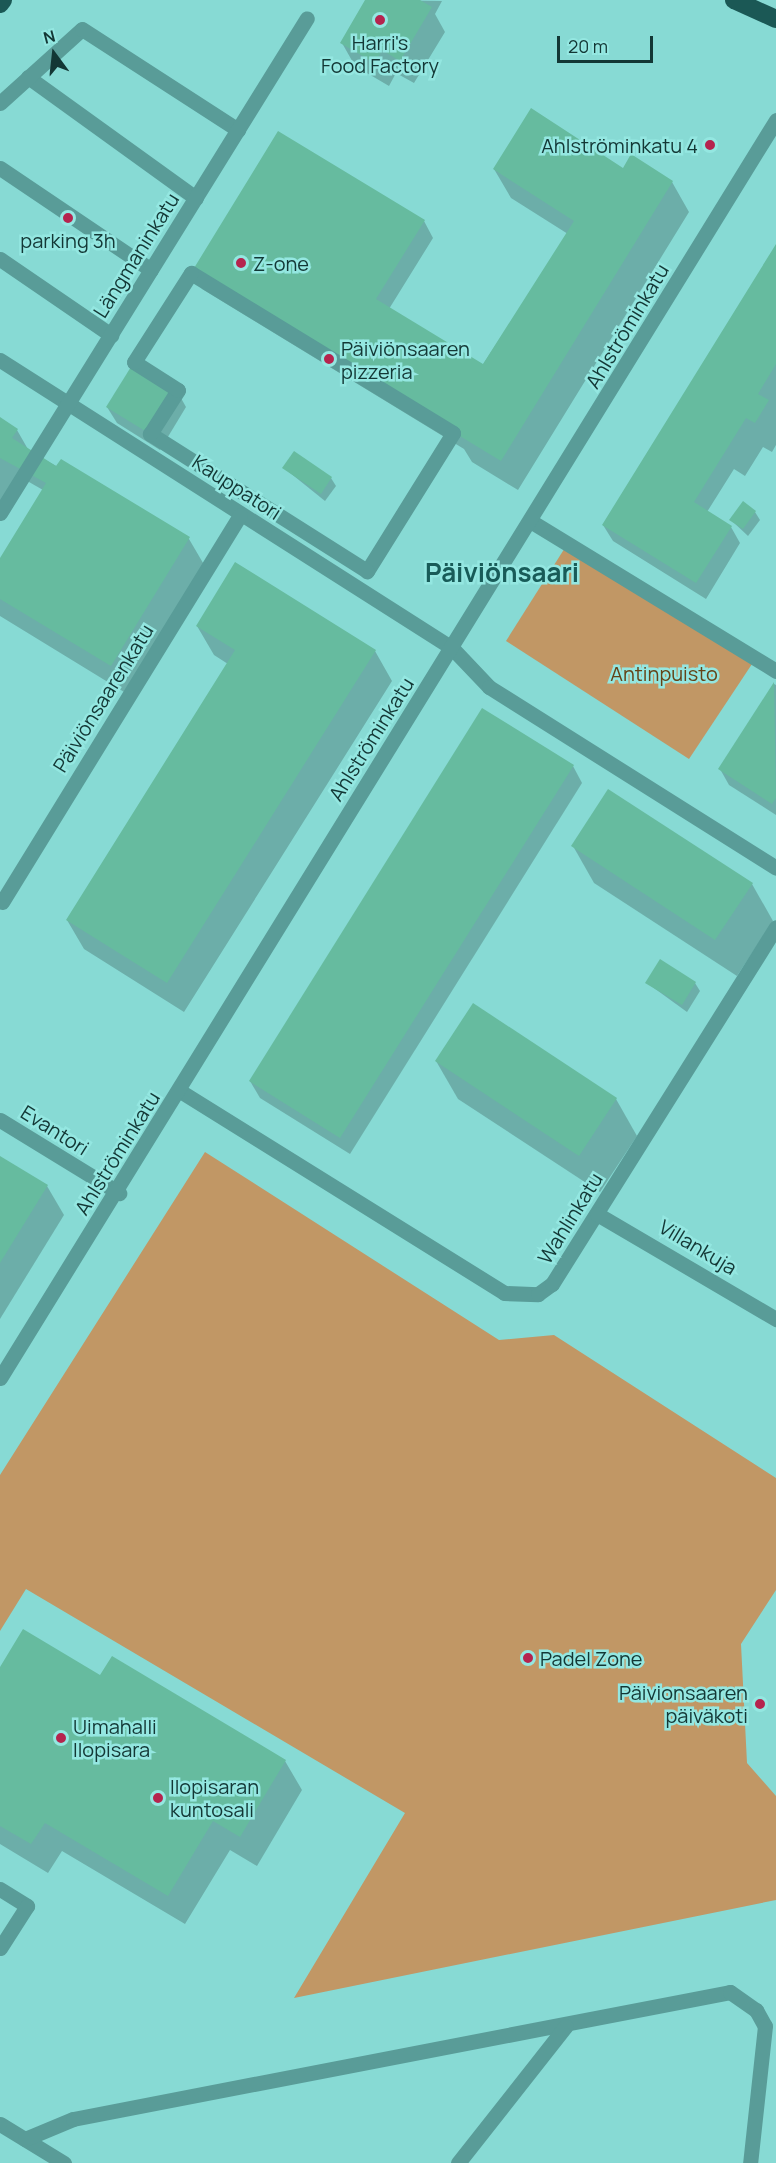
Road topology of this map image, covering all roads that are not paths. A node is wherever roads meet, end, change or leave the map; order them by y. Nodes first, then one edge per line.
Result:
1 (3, 0) edge
2 (734, 0) edge
3 (0, 4) edge
4 (307, 18) dead end
5 (776, 19) edge
6 (28, 77) junction
7 (0, 103) edge
8 (776, 120) edge
9 (238, 130) junction
10 (0, 168) edge
11 (196, 198) junction
12 (0, 259) edge
13 (151, 270) junction
14 (111, 335) junction
15 (0, 360) edge
16 (134, 362) joint
17 (69, 403) junction
18 (0, 513) edge
19 (240, 515) junction
20 (532, 522) junction
21 (452, 648) junction
22 (776, 671) edge
23 (776, 868) edge
24 (2, 902) dead end
25 (776, 927) edge
26 (180, 1091) junction
27 (0, 1120) edge
28 (119, 1193) junction
29 (597, 1214) junction
30 (776, 1319) edge
31 (0, 1378) edge
32 (0, 1889) edge
33 (0, 1948) edge
34 (566, 2026) junction
35 (0, 2124) edge
36 (25, 2139) junction
37 (64, 2163) edge
38 (458, 2163) edge
39 (750, 2163) edge

1 - 3 highway
2 - 5 highway
4 - 9 street, Längmaninkatu
6 - 7 street
6 - 9 street
6 - 11 street
8 - 20 street, Ahlströminkatu
9 - 11 street, Längmaninkatu
10 - 13 street
11 - 13 street, Längmaninkatu
12 - 14 street
13 - 14 street, Längmaninkatu
14 - 17 street, Längmaninkatu
15 - 17 street, Kauppatori
16 - 16 street
17 - 18 street, Längmaninkatu
17 - 19 street, Kauppatori
19 - 21 street, Kauppatori
19 - 24 street, Päiviönsaarenkatu
20 - 21 street, Ahlströminkatu
20 - 22 street
21 - 23 street
21 - 26 street, Ahlströminkatu
25 - 29 street, Wahlinkatu
26 - 28 street, Ahlströminkatu
26 - 29 street, Wahlinkatu
27 - 28 street, Evantori
28 - 31 street, Ahlströminkatu
29 - 30 street, Villankuja
32 - 33 street
34 - 36 street
34 - 38 street
34 - 39 street
35 - 36 street
36 - 37 street

